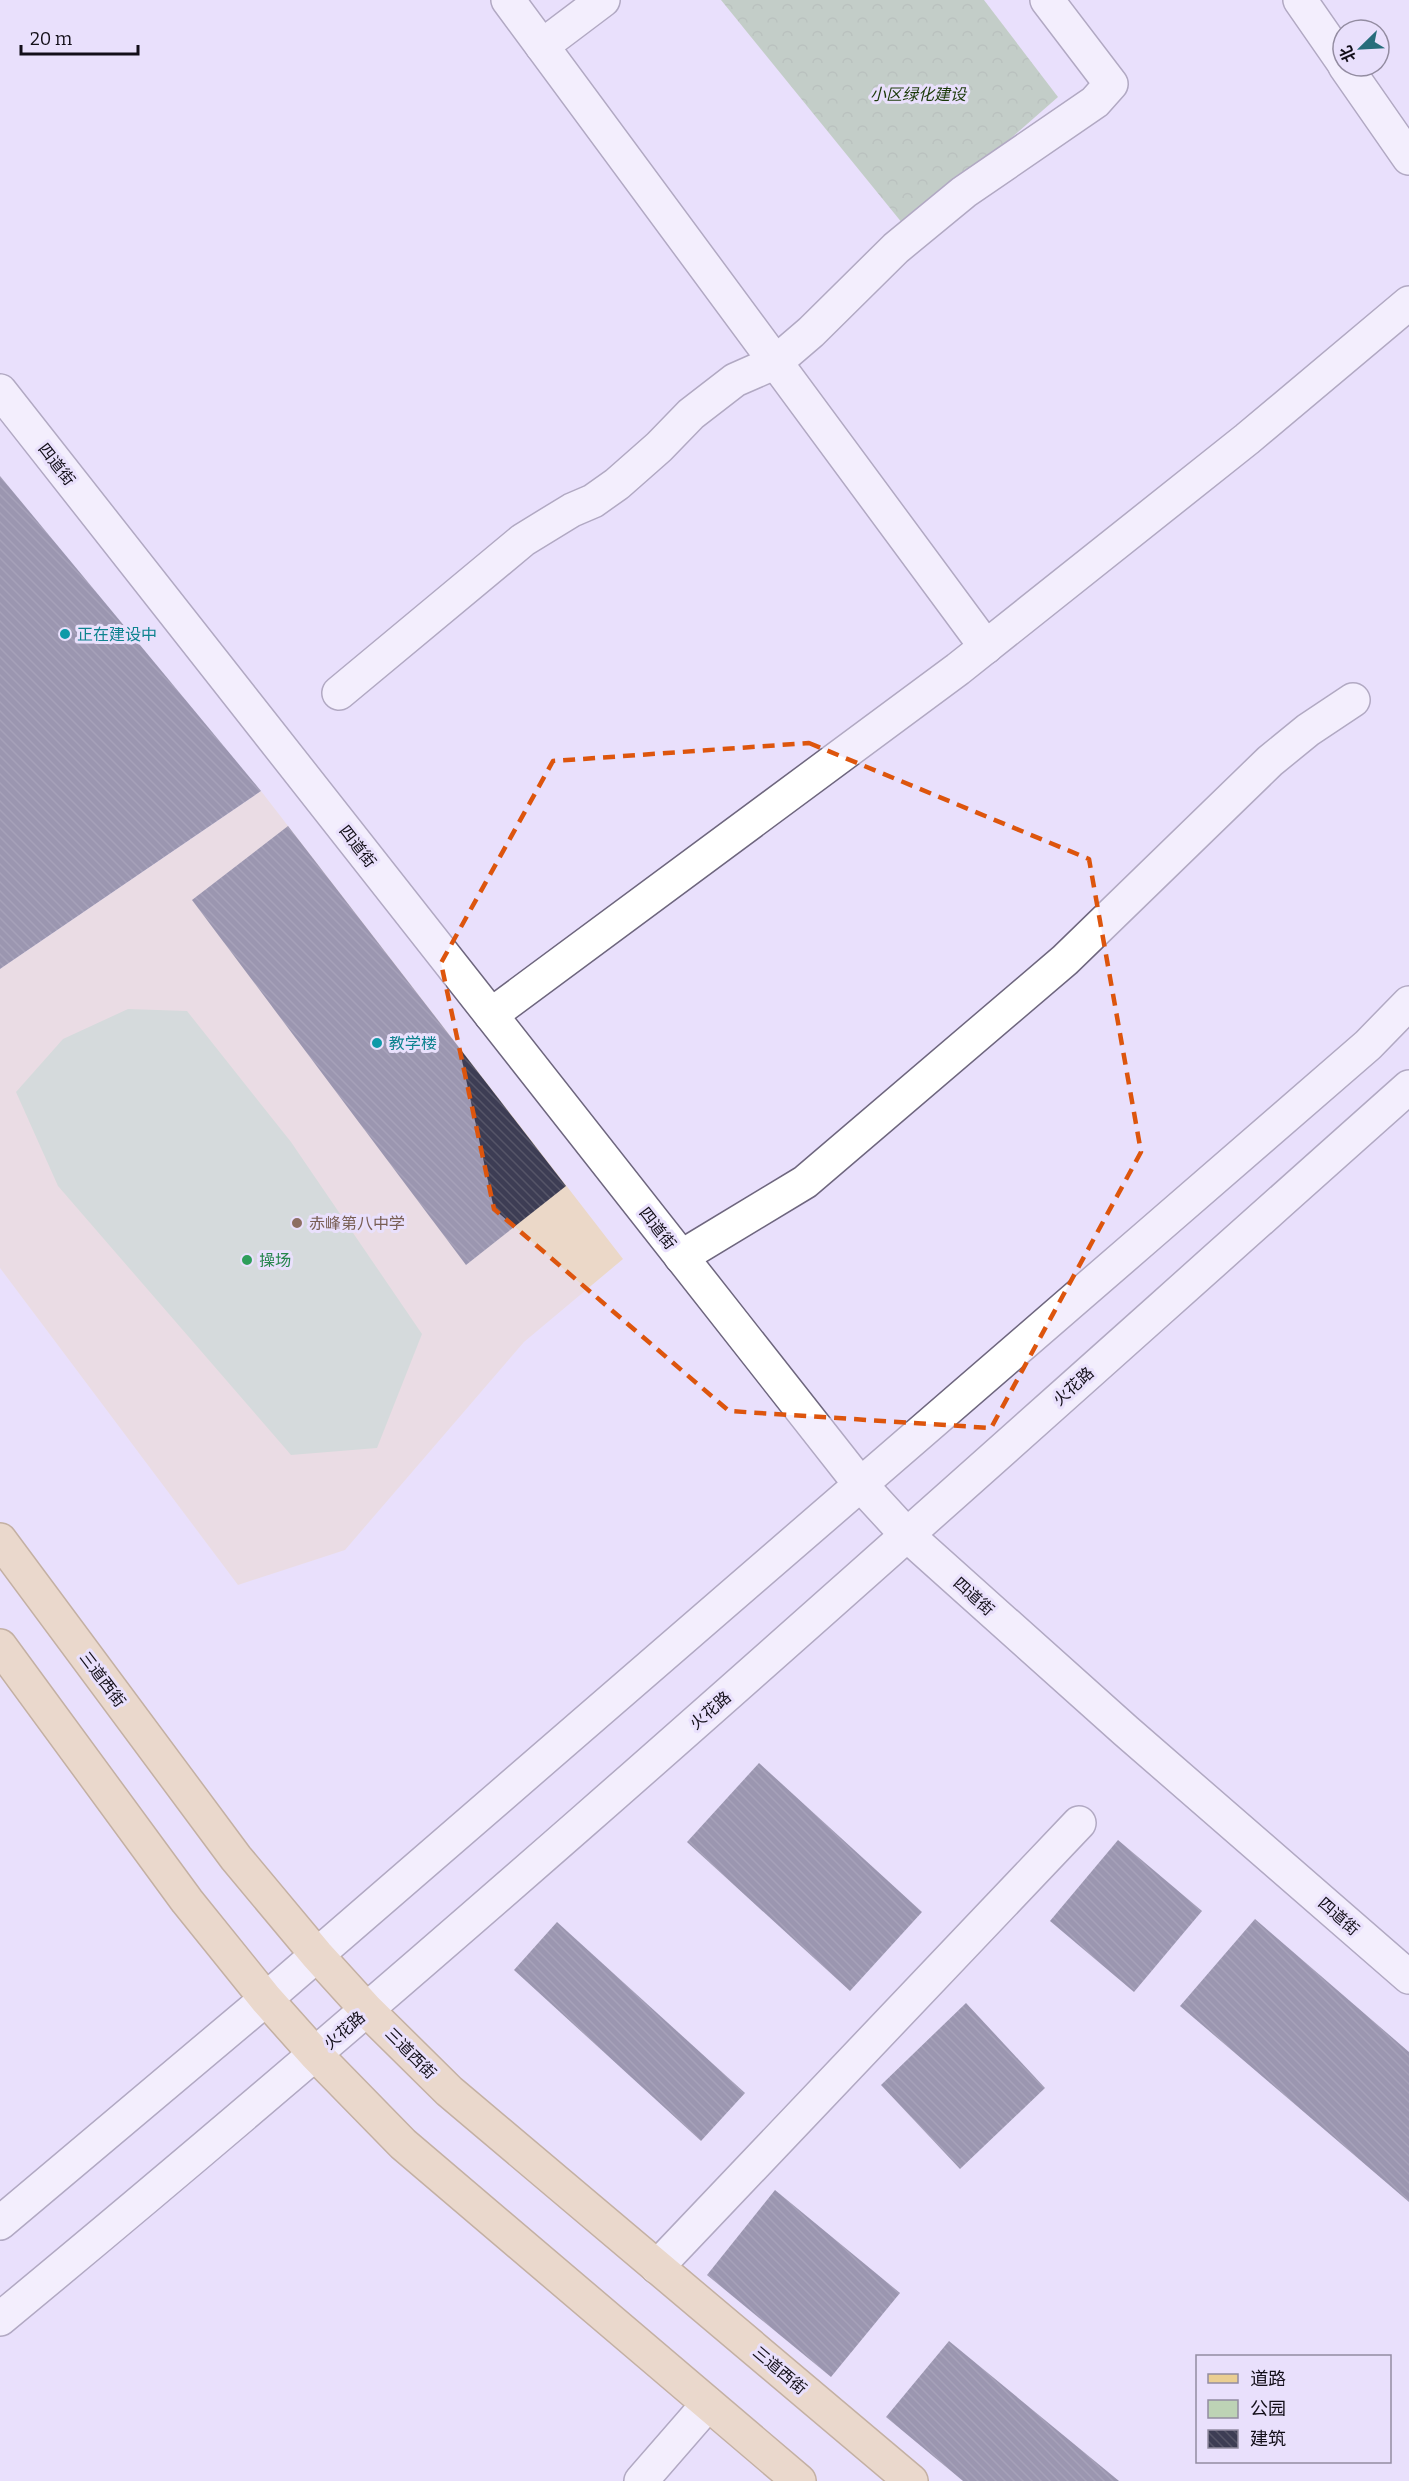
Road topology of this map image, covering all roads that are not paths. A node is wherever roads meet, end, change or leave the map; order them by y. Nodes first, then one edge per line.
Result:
1 (508, 0) edge
2 (603, 0) edge
3 (1047, 0) edge
4 (1300, 0) edge
5 (1331, 45) edge
6 (542, 46) junction
7 (1354, 78) edge
8 (1409, 158) edge
9 (1409, 303) edge
10 (776, 362) junction
11 (0, 392) edge
12 (987, 647) junction
13 (339, 693) dead end
14 (1353, 699) dead end
15 (1409, 1004) edge
16 (491, 1015) junction
17 (1409, 1087) edge
18 (681, 1257) junction
19 (860, 1484) junction
20 (906, 1534) junction
21 (0, 1540) edge
22 (0, 1646) edge
23 (1079, 1823) dead end
24 (316, 1955) junction
25 (1409, 1977) edge
26 (266, 1999) junction
27 (367, 2010) junction
28 (316, 2055) junction
29 (0, 2223) edge
30 (657, 2267) junction
31 (0, 2319) edge
32 (708, 2404) junction
33 (641, 2481) edge
34 (799, 2481) edge
35 (911, 2481) edge

1 - 6 street
2 - 6 street
3 - 10 street
4 - 5 street
6 - 10 street
7 - 8 street
9 - 12 street
10 - 12 street
10 - 13 street
11 - 16 street, 四道街
12 - 16 street
14 - 18 street
15 - 19 street
16 - 18 street, 四道街
17 - 20 street, 火花路
18 - 19 street, 四道街
19 - 20 street, 四道街
19 - 24 street
20 - 25 street, 四道街
20 - 27 street, 火花路
21 - 24 main road, 三道西街
22 - 26 main road
23 - 30 street
24 - 26 street
24 - 27 main road, 三道西街
26 - 28 main road
26 - 29 street
27 - 28 street, 火花路
27 - 30 main road, 三道西街
28 - 31 street, 火花路
28 - 32 main road
30 - 35 main road, 三道西街
32 - 33 street
32 - 34 main road

